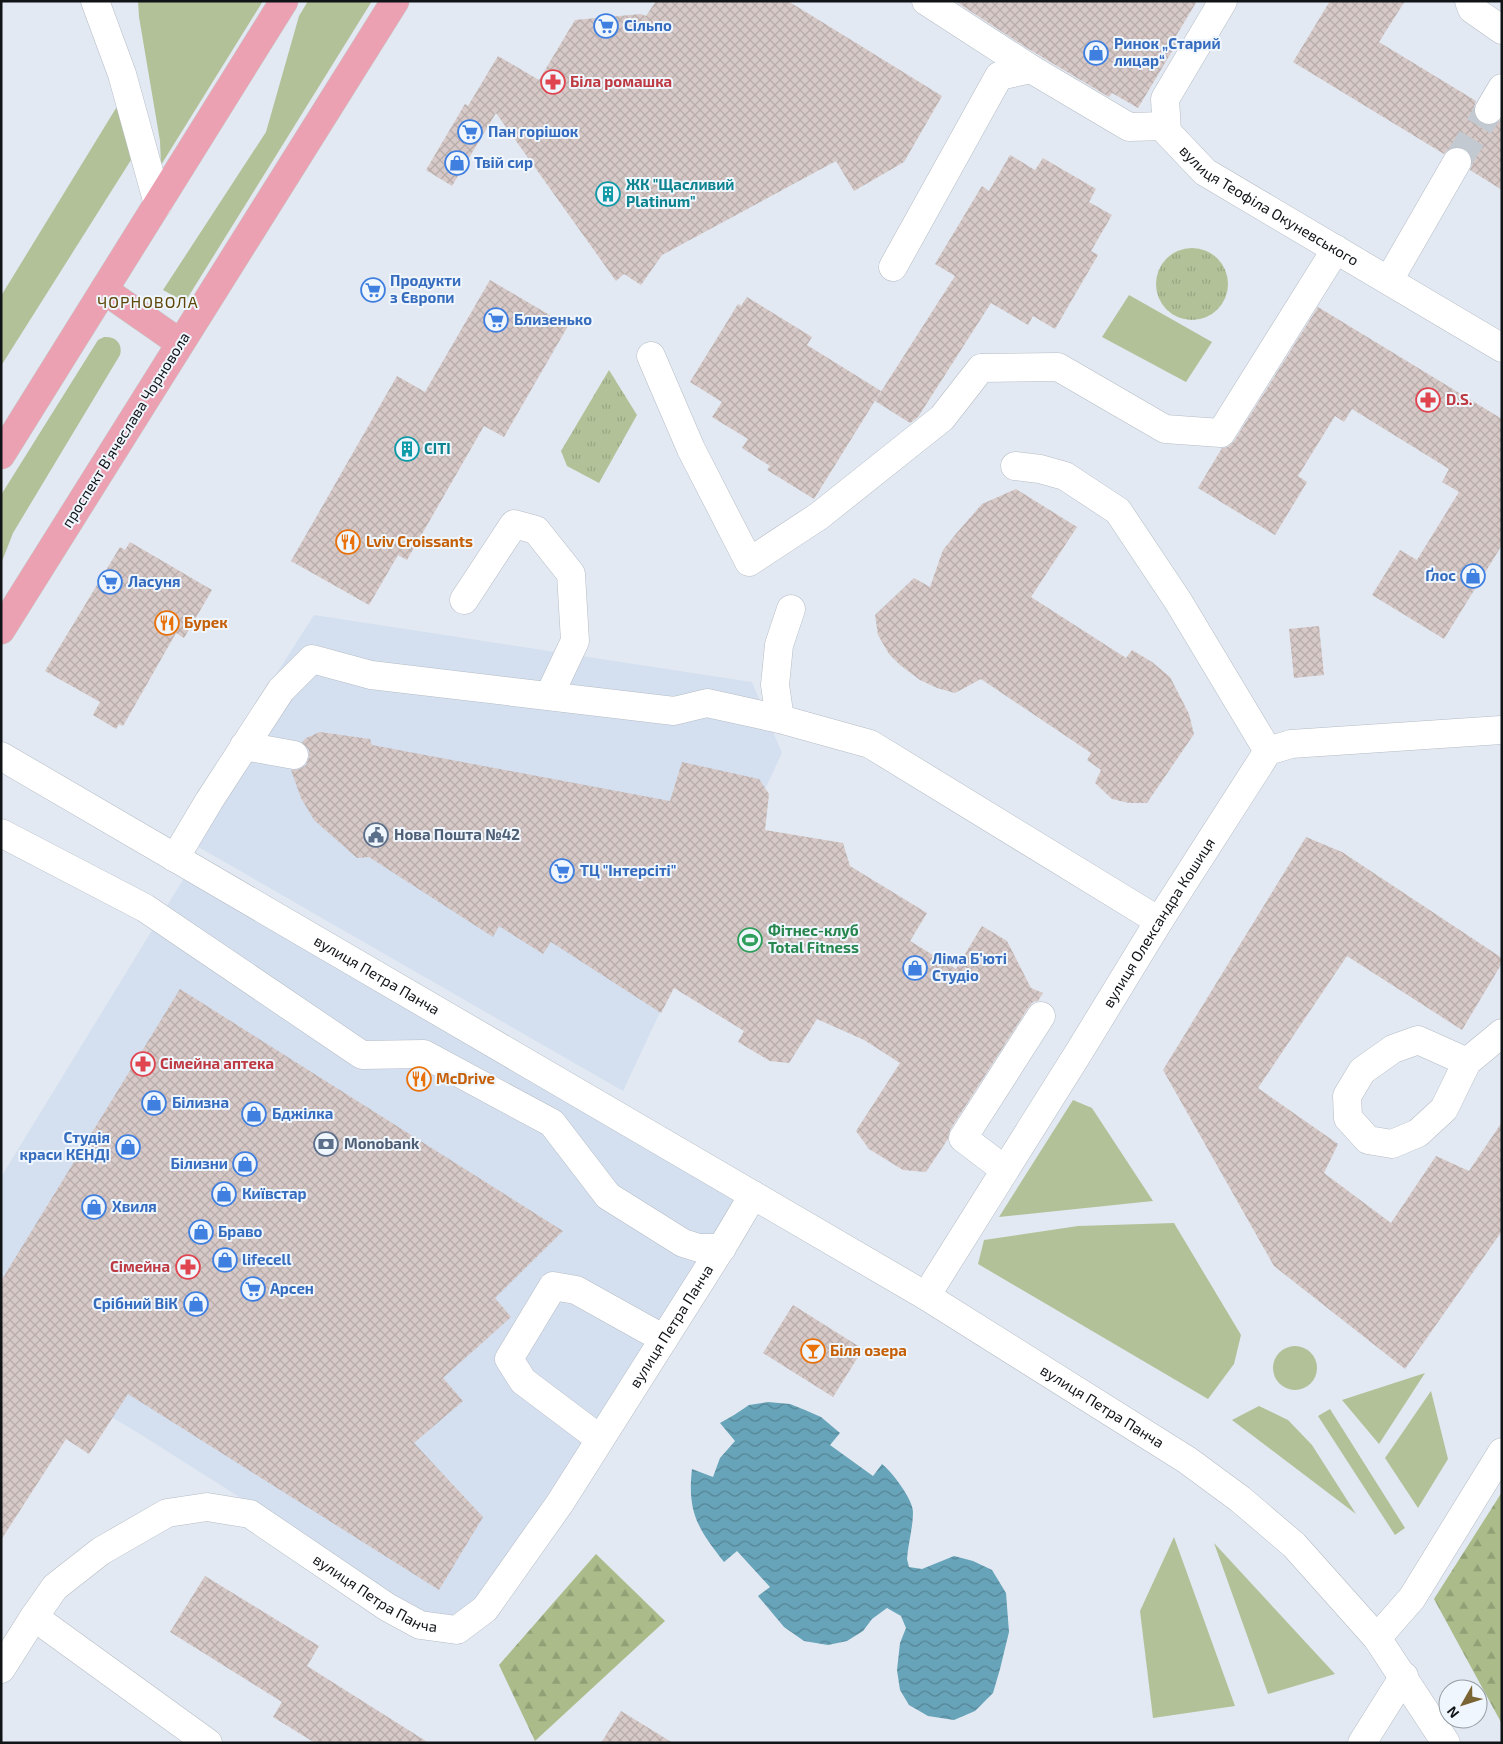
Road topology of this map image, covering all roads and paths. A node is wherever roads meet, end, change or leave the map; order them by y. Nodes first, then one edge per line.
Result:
1 (95, 1) edge
2 (284, 1) edge
3 (395, 1) edge
4 (926, 1) edge
5 (1223, 1) edge
6 (1469, 1) edge
7 (1502, 30) edge
8 (1031, 69) junction
9 (1166, 126) junction
10 (1457, 162) tunnel mouth
11 (158, 204) junction
12 (1336, 249) junction
13 (893, 267) dead end
14 (1389, 280) junction
15 (104, 290) junction
16 (180, 343) junction
17 (1502, 348) edge
18 (651, 356) dead end
19 (1, 455) edge
20 (1015, 466) dead end
21 (464, 600) dead end
22 (791, 609) dead end
23 (1, 630) edge
24 (549, 696) junction
25 (780, 719) junction
26 (1502, 730) edge
27 (244, 746) junction
28 (1268, 750) junction
29 (294, 755) dead end
30 (1, 756) edge
31 (1, 833) edge
32 (176, 858) junction
33 (1159, 921) junction
34 (1041, 1016) dead end
35 (1502, 1033) edge
36 (1467, 1062) dead end
37 (1005, 1170) junction
38 (753, 1195) junction
39 (722, 1248) junction
40 (926, 1296) junction
41 (664, 1339) junction
42 (600, 1439) junction
43 (1502, 1452) edge
44 (34, 1617) junction
45 (1377, 1638) junction
46 (1, 1669) edge
47 (1404, 1676) junction
48 (208, 1743) edge
49 (1362, 1743) edge
50 (1446, 1743) edge

1 - 11 street
2 - 11 main road
3 - 16 main road, проспект Вʼячеслава Чорновола
4 - 8 street
5 - 9 street
6 - 7 street
8 - 9 street
8 - 13 street
9 - 12 street, вулиця Теофіла Окуневського
10 - 14 street
11 - 15 main road
12 - 14 street, вулиця Теофіла Окуневського
12 - 18 street
14 - 17 street, вулиця Теофіла Окуневського
15 - 16 main road
15 - 19 main road
16 - 23 main road, проспект Вʼячеслава Чорновола
20 - 28 street
21 - 24 street
22 - 25 street
24 - 25 street
24 - 27 street
25 - 33 street
26 - 28 street
27 - 29 street
27 - 32 street
28 - 33 street, вулиця Олександра Кошиця
30 - 32 street, вулиця Петра Панча
31 - 39 street
32 - 38 street, вулиця Петра Панча
33 - 37 street, вулиця Олександра Кошиця
34 - 37 street
35 - 36 street
37 - 40 street, вулиця Олександра Кошиця
38 - 39 street, вулиця Петра Панча
38 - 40 street, вулиця Петра Панча
39 - 41 street, вулиця Петра Панча
40 - 45 street, вулиця Петра Панча
41 - 42 street, вулиця Петра Панча
41 - 42 street
42 - 44 street, вулиця Петра Панча
43 - 45 street
44 - 46 street, вулиця Петра Панча
44 - 48 street
45 - 47 street, вулиця Петра Панча
47 - 49 street
47 - 50 street, вулиця Петра Панча

